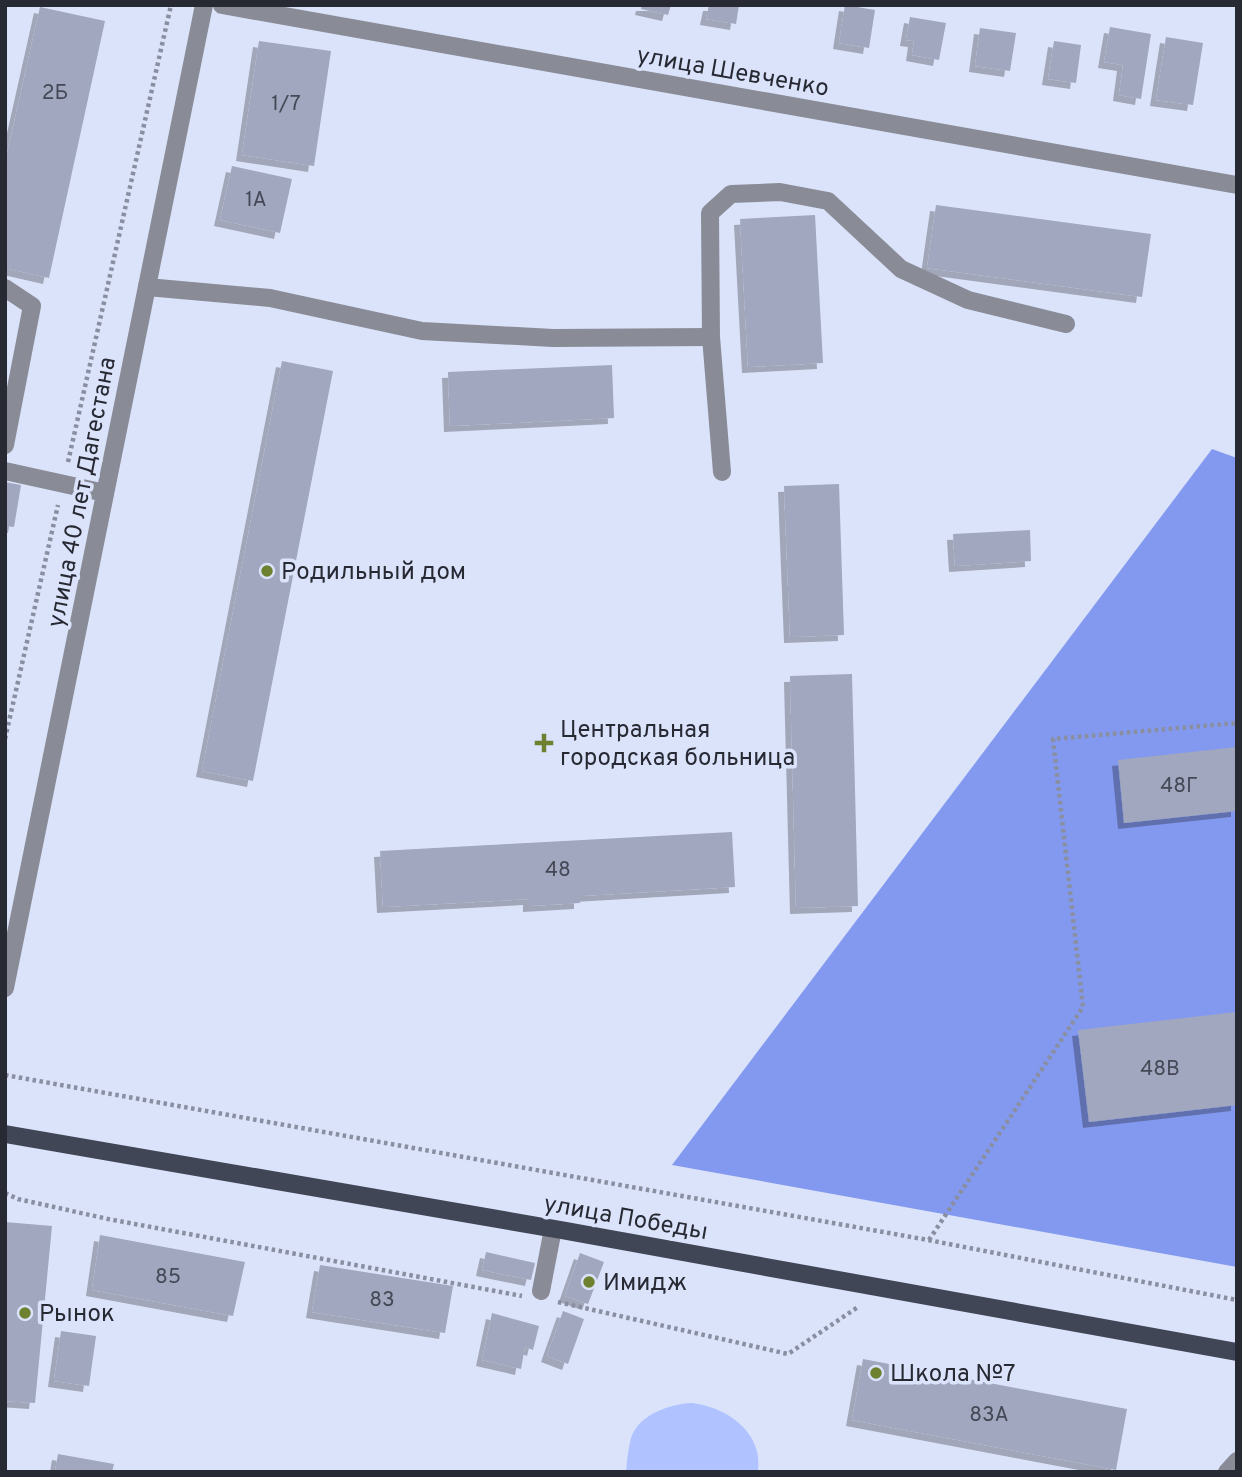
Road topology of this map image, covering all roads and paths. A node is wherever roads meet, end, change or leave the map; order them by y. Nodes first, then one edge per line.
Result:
1 (171, 5) edge
2 (204, 5) edge
3 (222, 5) edge
4 (1237, 185) edge
5 (147, 287) junction
6 (5, 288) edge
7 (1066, 324) dead end
8 (711, 337) junction
9 (5, 445) edge
10 (5, 471) edge
11 (722, 472) dead end
12 (63, 483) junction
13 (105, 493) junction
14 (1237, 723) edge
15 (5, 739) edge
16 (5, 988) edge
17 (5, 1074) edge
18 (5, 1128) edge
19 (5, 1134) edge
20 (5, 1193) edge
21 (553, 1229) junction
22 (929, 1240) junction
23 (539, 1296) junction
24 (1237, 1300) edge
25 (870, 1309) dead end
26 (1237, 1346) edge
27 (1237, 1352) edge
28 (1237, 1461) edge
29 (1227, 1472) edge

1 - 12 path
2 - 5 street, улица 40 лет Дагестана
3 - 4 street, улица Шевченко
5 - 8 street
5 - 13 street, улица 40 лет Дагестана
6 - 9 street
7 - 8 street
8 - 11 street
10 - 12 street
12 - 13 street
12 - 15 path
13 - 16 street, улица 40 лет Дагестана
14 - 22 path
17 - 22 path
18 - 26 main road, улица Победы
19 - 21 main road, улица Победы
20 - 23 path
21 - 23 street
21 - 27 main road, улица Победы
22 - 24 path
23 - 25 path
28 - 29 street

